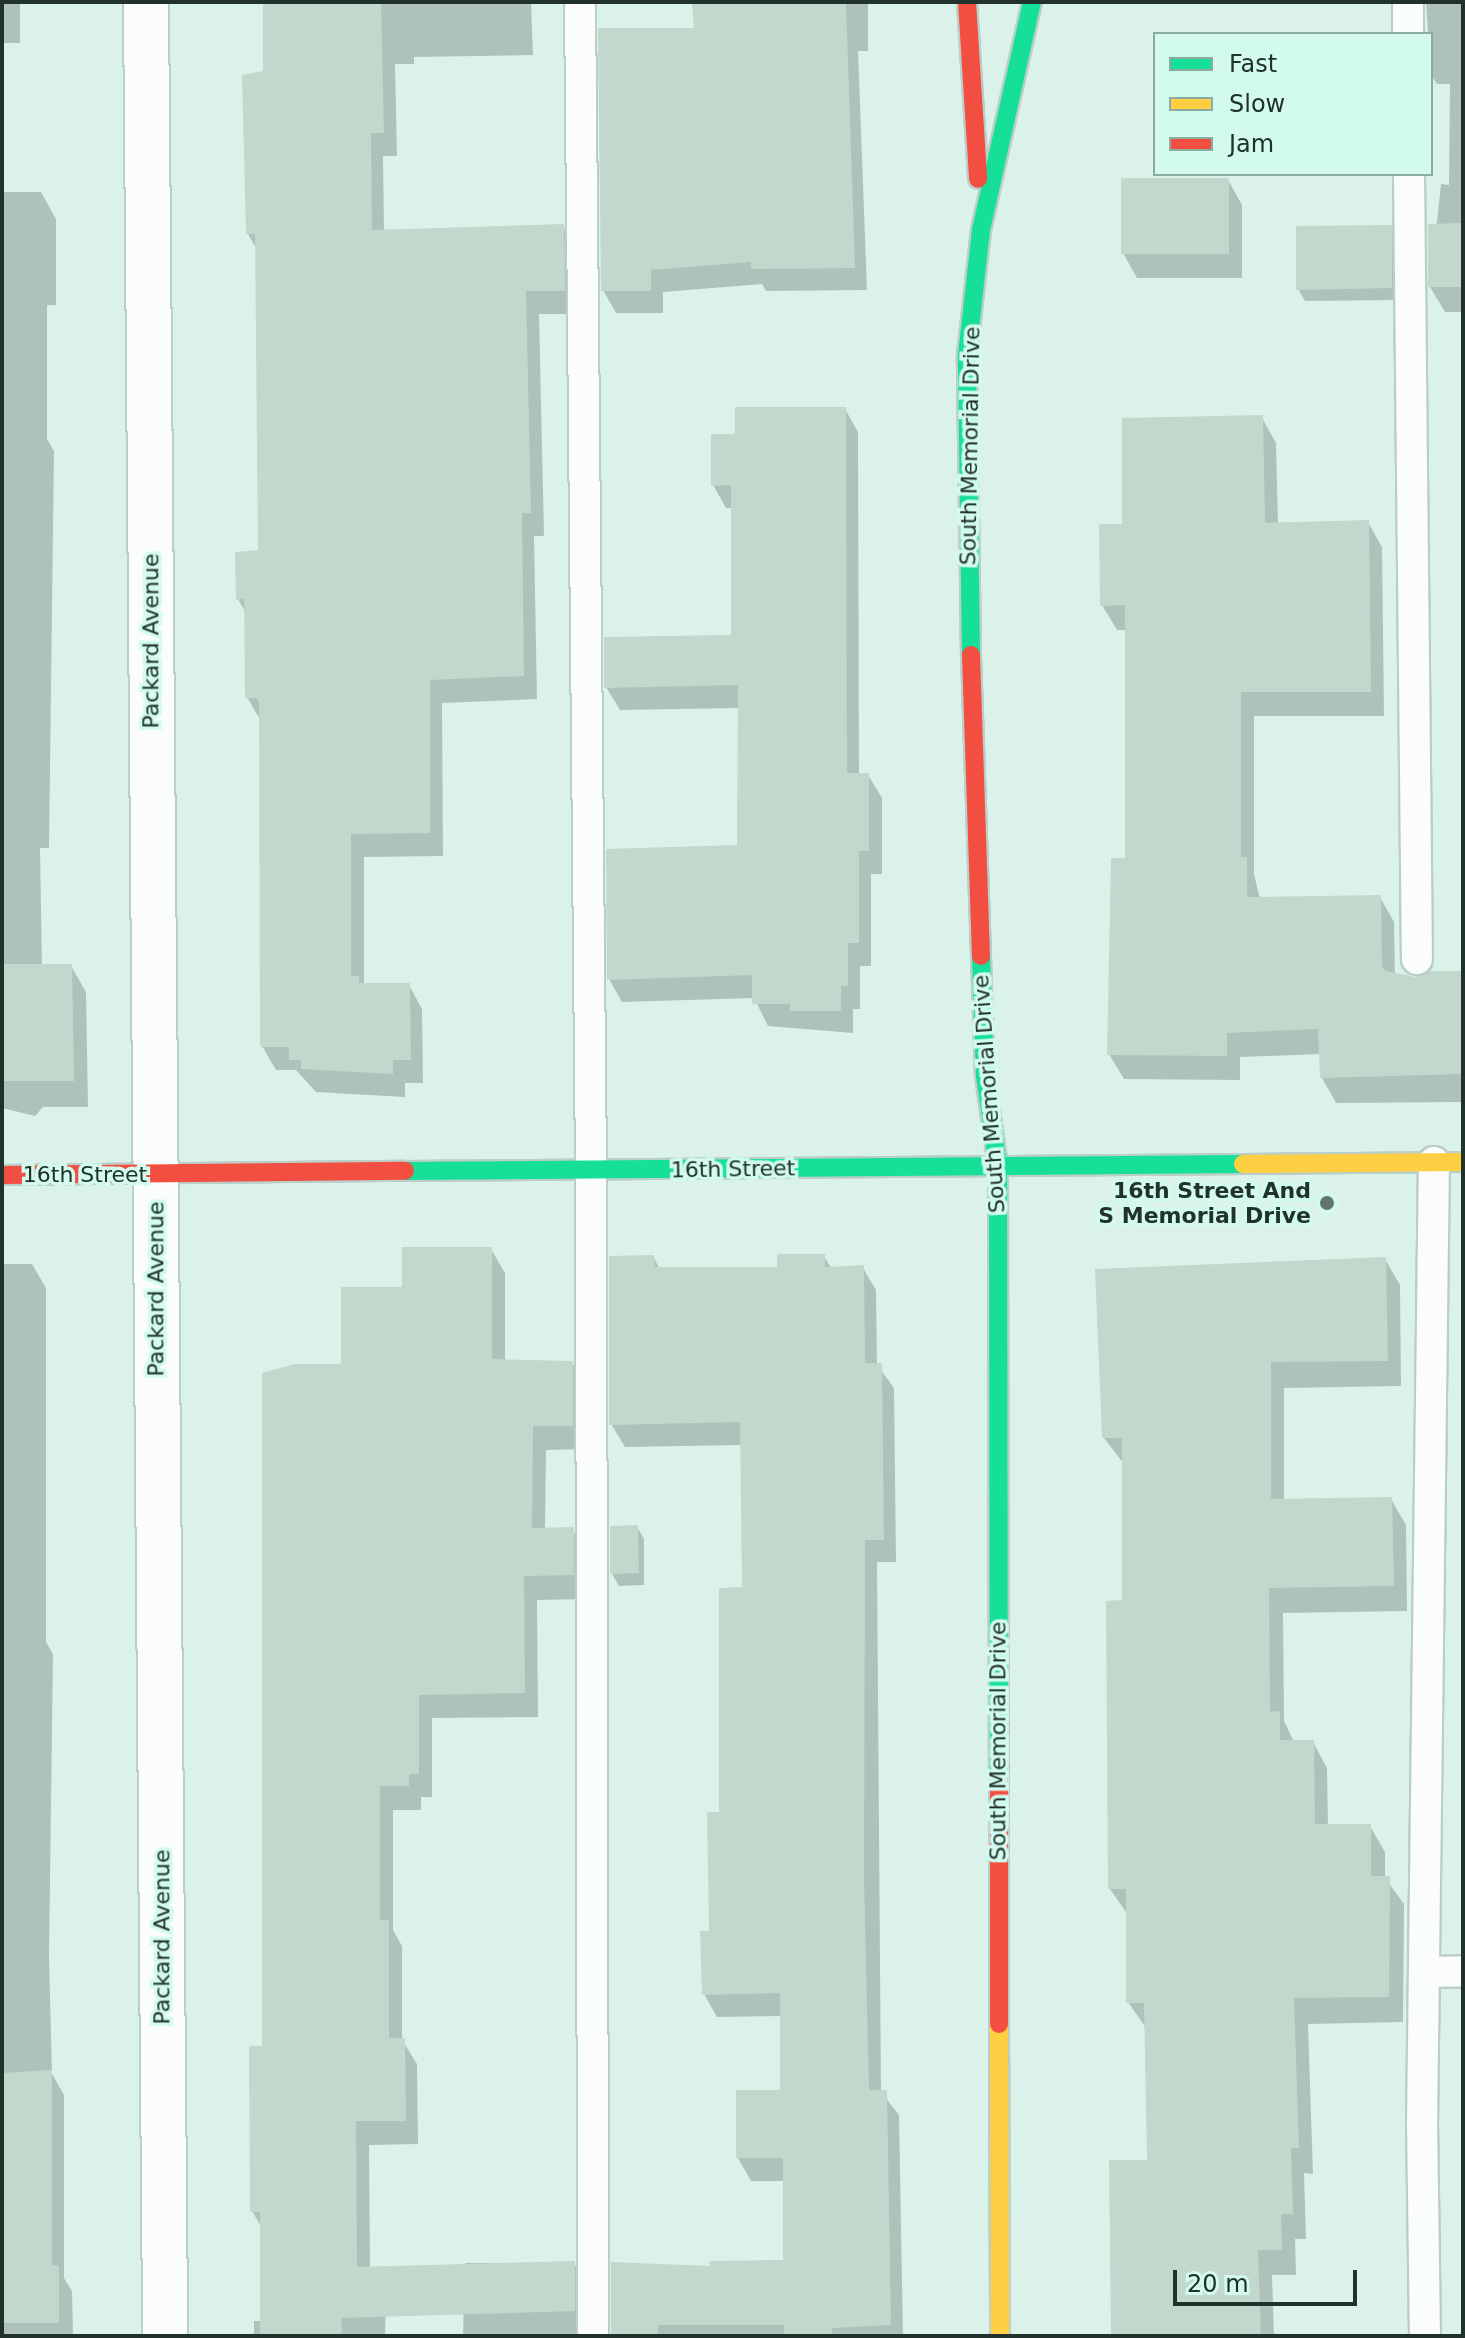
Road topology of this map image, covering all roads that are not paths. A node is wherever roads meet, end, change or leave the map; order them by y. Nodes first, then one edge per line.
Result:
1 (146, 2) edge
2 (580, 2) edge
3 (967, 2) edge
4 (1032, 2) edge
5 (1408, 2) edge
6 (1408, 32) edge
7 (1409, 176) edge
8 (981, 230) junction
9 (1417, 959) dead end
10 (1448, 1162) edge
11 (998, 1166) junction
12 (591, 1170) junction
13 (155, 1174) junction
14 (2, 1175) edge
15 (1463, 1971) edge
16 (1424, 1972) junction
17 (165, 2336) edge
18 (593, 2336) edge
19 (1000, 2336) edge
20 (1425, 2336) edge

1 - 13 street, Packard Avenue
2 - 12 lane
3 - 8 main road
4 - 8 main road, South Memorial Drive
5 - 6 lane
7 - 9 lane
8 - 11 main road, South Memorial Drive
10 - 11 main road, 16th Street
10 - 16 lane
11 - 12 main road, 16th Street
11 - 19 main road, South Memorial Drive
12 - 13 main road, 16th Street
12 - 18 lane
13 - 14 main road, 16th Street
13 - 17 street, Packard Avenue
15 - 16 lane
16 - 20 lane

